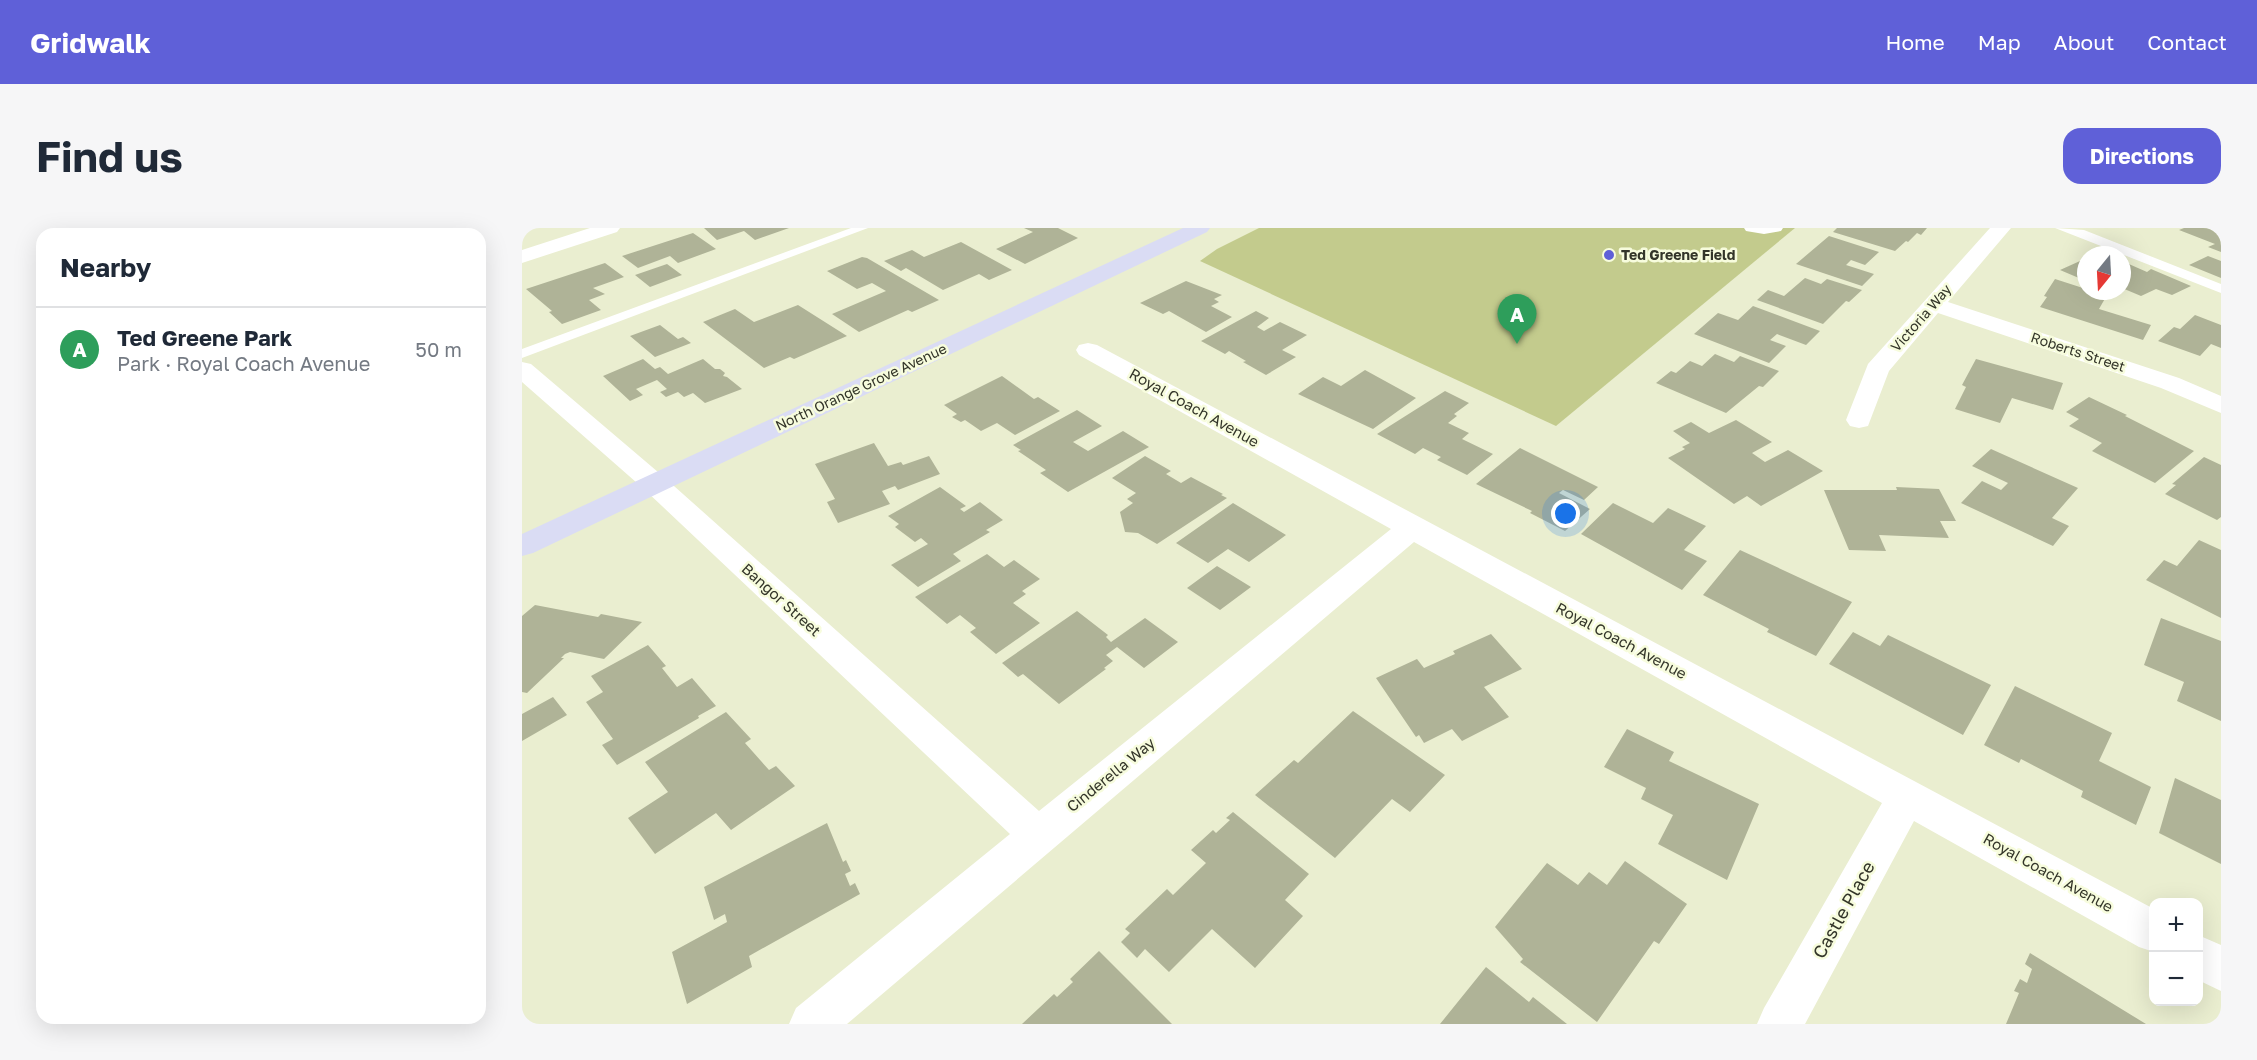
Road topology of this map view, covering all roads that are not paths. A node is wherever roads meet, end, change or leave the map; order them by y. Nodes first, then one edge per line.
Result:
1 (610, 228) edge
2 (862, 228) edge
3 (1200, 228) edge
4 (1750, 228) edge
5 (1777, 228) edge
6 (2001, 228) edge
7 (2061, 228) edge
8 (522, 257) edge
9 (2221, 290) edge
10 (1933, 304) junction
11 (1088, 350) dead end
12 (522, 354) edge
13 (526, 378) edge
14 (2221, 405) edge
15 (1859, 420) dead end
16 (655, 484) junction
17 (1412, 528) junction
18 (522, 546) edge
19 (1907, 796) junction
20 (1038, 835) junction
21 (2149, 929) edge
22 (2203, 958) edge
23 (2221, 969) edge
24 (812, 1024) edge
25 (1780, 1024) edge

1 - 8 street
2 - 12 lane
3 - 16 main road, North Orange Grove Avenue
4 - 5 lane
6 - 10 street, Victoria Way
7 - 9 lane
10 - 14 street, Roberts Street
10 - 15 street, Victoria Way
11 - 17 street, Royal Coach Avenue
13 - 16 street, Bangor Street
16 - 18 main road, North Orange Grove Avenue
16 - 20 street, Bangor Street
17 - 19 street, Royal Coach Avenue
17 - 20 street, Cinderella Way
19 - 21 street, Royal Coach Avenue
19 - 25 street, Castle Place
20 - 24 street, Cinderella Way
22 - 23 street

